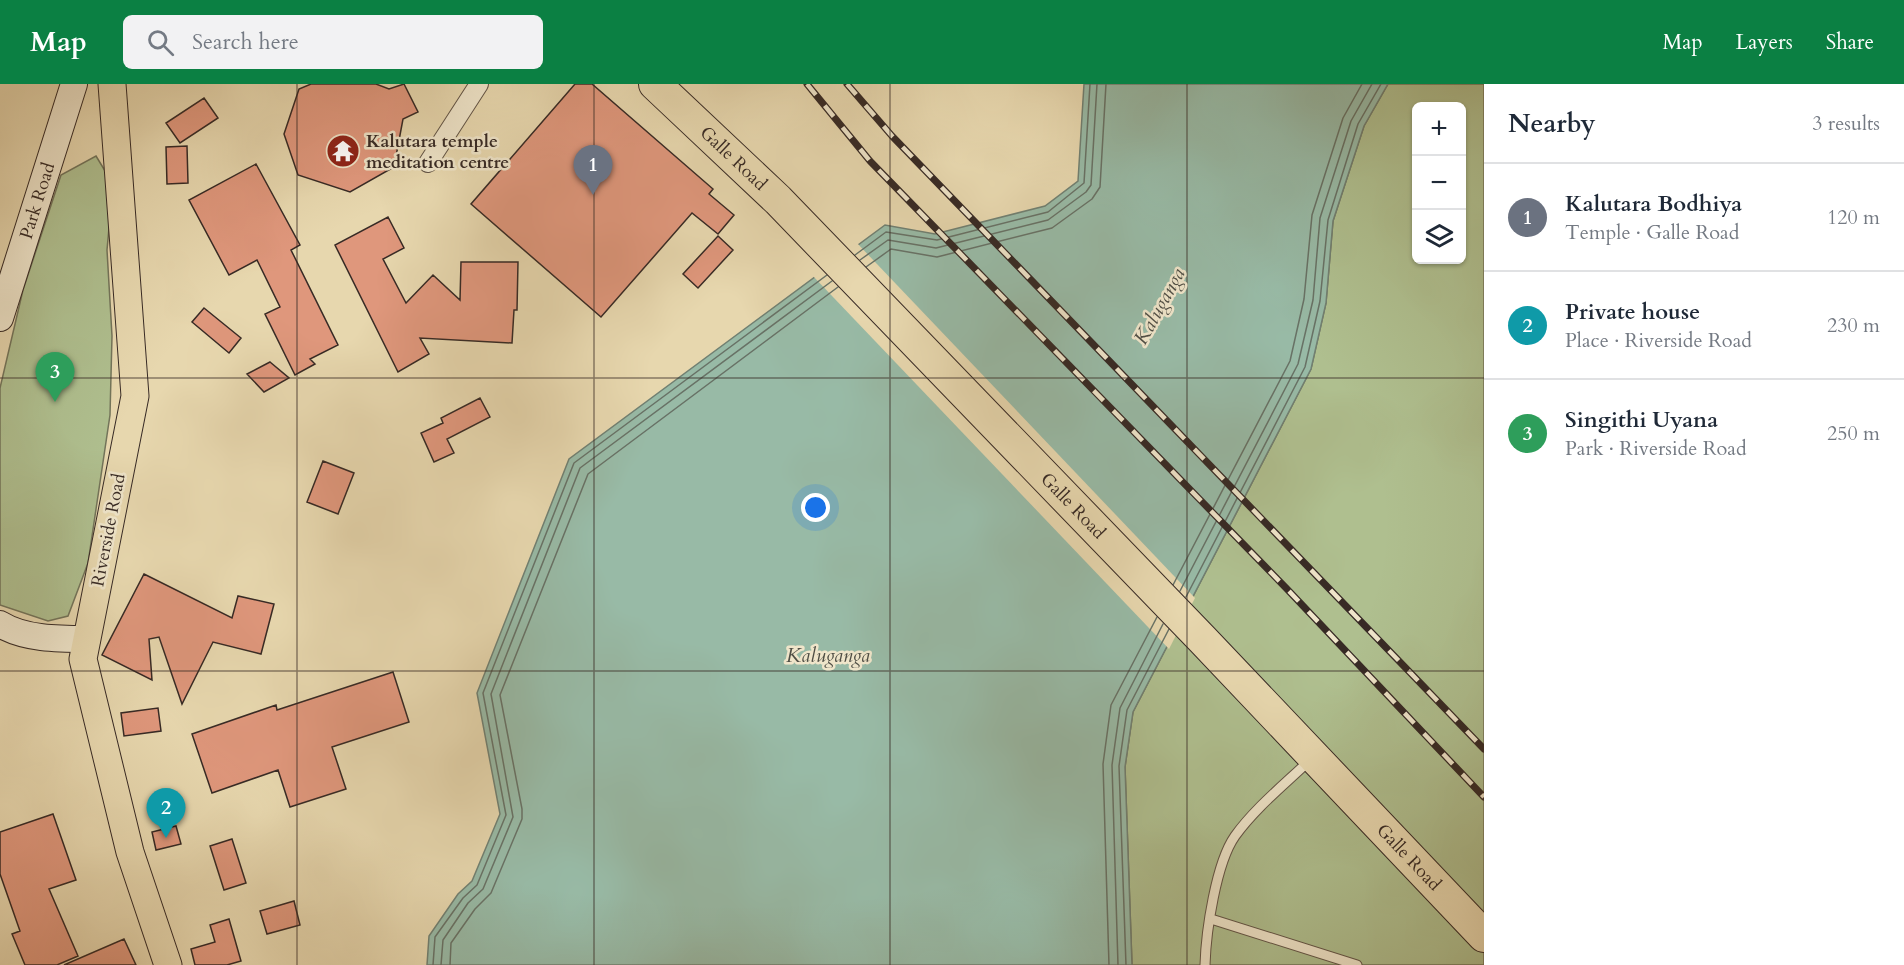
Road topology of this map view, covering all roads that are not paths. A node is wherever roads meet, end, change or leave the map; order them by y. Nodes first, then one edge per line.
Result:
1 (74, 84) edge
2 (112, 84) edge
3 (479, 84) edge
4 (655, 84) edge
5 (428, 163) dead end
6 (0, 318) edge
7 (0, 624) edge
8 (87, 639) junction
9 (1313, 756) junction
10 (1211, 919) junction
11 (1483, 934) edge
12 (168, 965) edge
13 (1205, 965) edge
14 (1357, 965) edge

1 - 6 street, Park Road
2 - 8 main road, Riverside Road
3 - 5 street
4 - 9 highway, Galle Road
7 - 8 street
8 - 12 main road, Riverside Road
9 - 10 lane
9 - 11 highway, Galle Road
10 - 13 lane
10 - 14 lane

